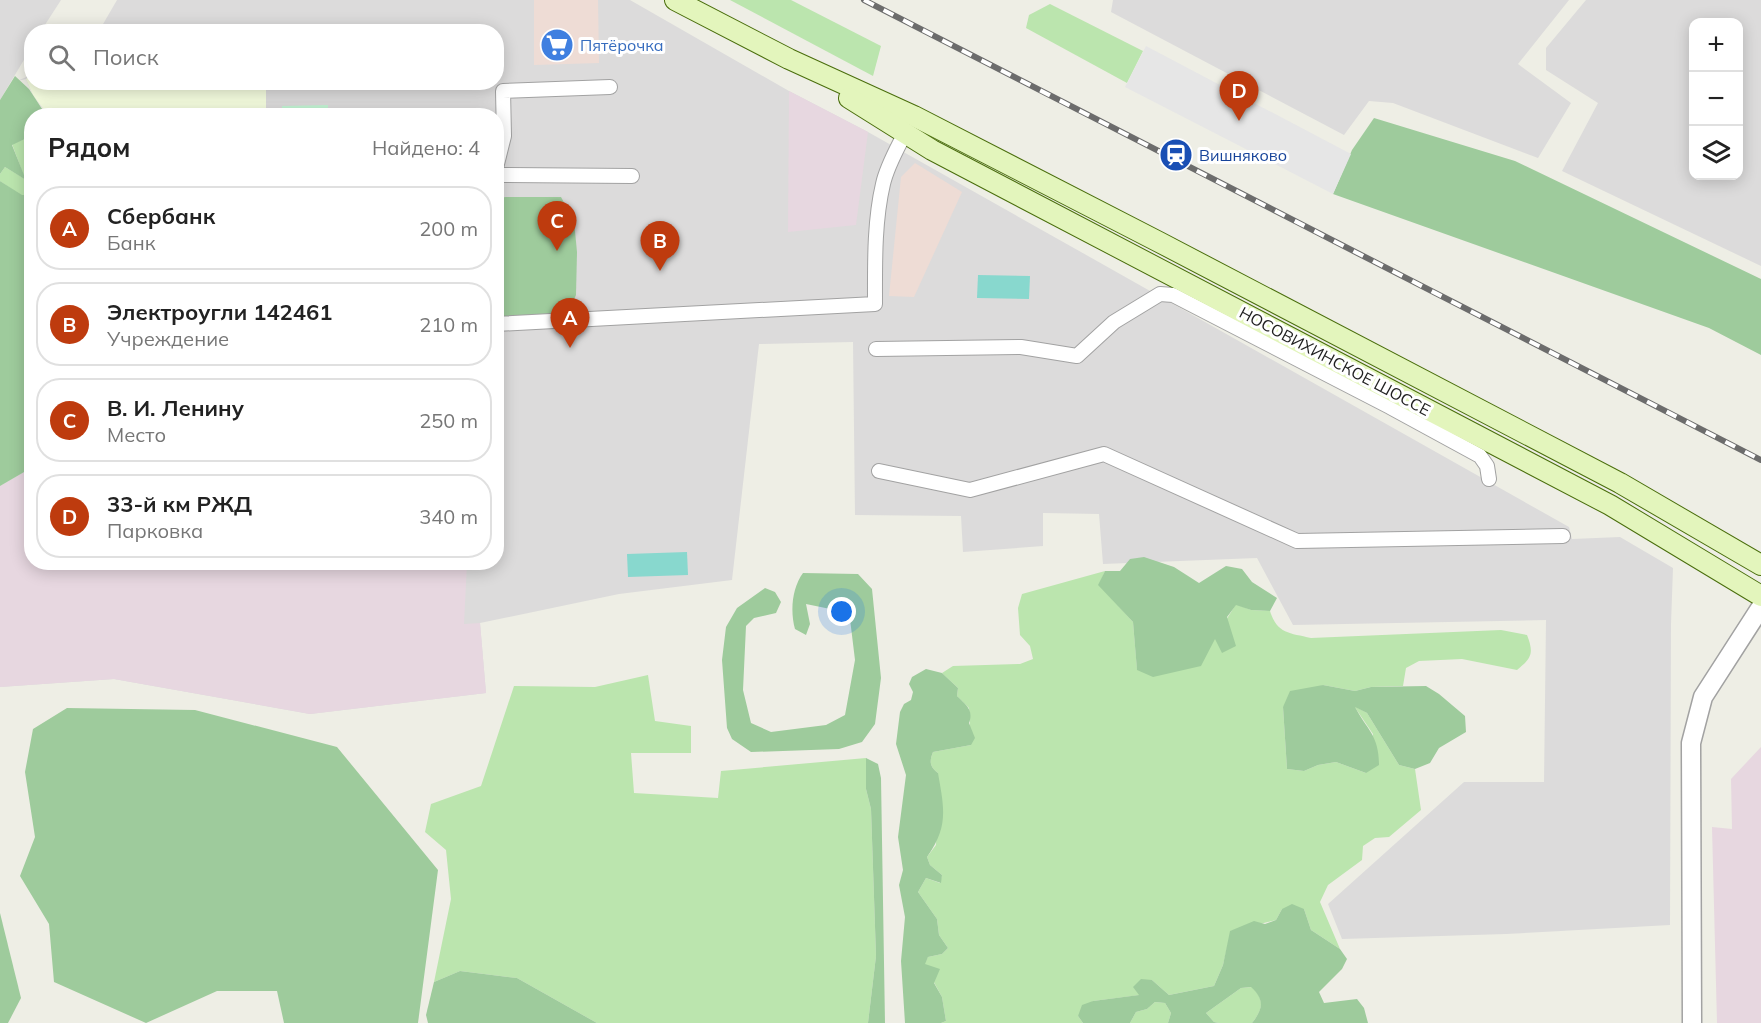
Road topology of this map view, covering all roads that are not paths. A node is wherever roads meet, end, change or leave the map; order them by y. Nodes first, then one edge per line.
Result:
1 (675, 0) edge
2 (610, 87) dead end
3 (503, 108) edge
4 (909, 124) junction
5 (504, 175) edge
6 (632, 176) dead end
7 (504, 324) edge
8 (876, 349) dead end
9 (879, 471) dead end
10 (1490, 479) dead end
11 (1563, 536) dead end
12 (1761, 565) edge
13 (1761, 596) edge
14 (1761, 607) edge
15 (1692, 1023) edge

1 - 4 main road, НОСОВИХИНСКОЕ ШОССЕ
2 - 3 street
4 - 7 street
4 - 12 main road, НОСОВИХИНСКОЕ ШОССЕ
4 - 13 main road, НОСОВИХИНСКОЕ ШОССЕ
5 - 6 street
8 - 10 street
9 - 11 street
14 - 15 street

